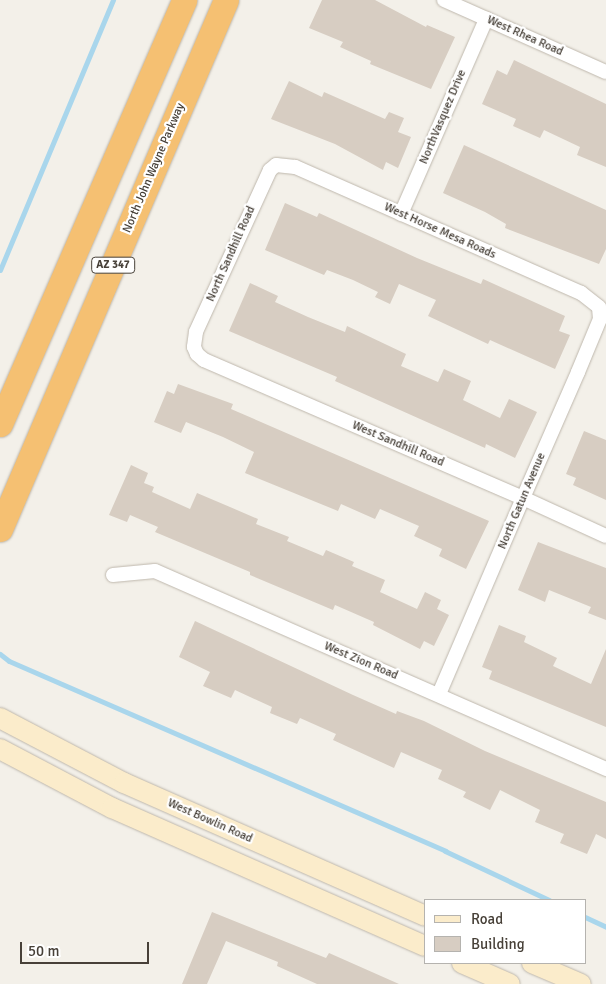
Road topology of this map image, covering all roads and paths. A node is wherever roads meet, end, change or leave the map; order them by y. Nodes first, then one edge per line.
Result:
1 (184, 0) edge
2 (226, 0) edge
3 (444, 0) edge
4 (486, 19) junction
5 (606, 72) edge
6 (276, 165) joint
7 (401, 214) junction
8 (599, 307) joint
9 (194, 347) joint
10 (0, 424) edge
11 (523, 498) junction
12 (0, 529) edge
13 (606, 536) edge
14 (113, 575) dead end
15 (439, 694) junction
16 (0, 718) edge
17 (0, 749) edge
18 (606, 769) edge
19 (424, 916) edge
20 (424, 946) edge
21 (464, 964) edge
22 (534, 964) edge
23 (510, 984) edge
24 (581, 984) edge

1 - 10 highway, AZ 347
2 - 12 highway, North John Wayne Parkway / AZ 347
3 - 4 street, West Rhea Road
4 - 5 street, West Rhea Road
4 - 7 street, NorthVasquez Drive
6 - 7 street, West Horse Mesa Roads
6 - 9 street, North Sandhill Road
7 - 8 street, West Horse Mesa Roads
8 - 11 street, North Gatun Avenue
9 - 11 street, West Sandhill Road
11 - 13 street, West Sandhill Road
11 - 15 street, North Gatun Avenue
14 - 15 street, West Zion Road
15 - 18 street, West Zion Road
16 - 19 street, West Bowlin Road
17 - 20 street
21 - 23 street
22 - 24 street

